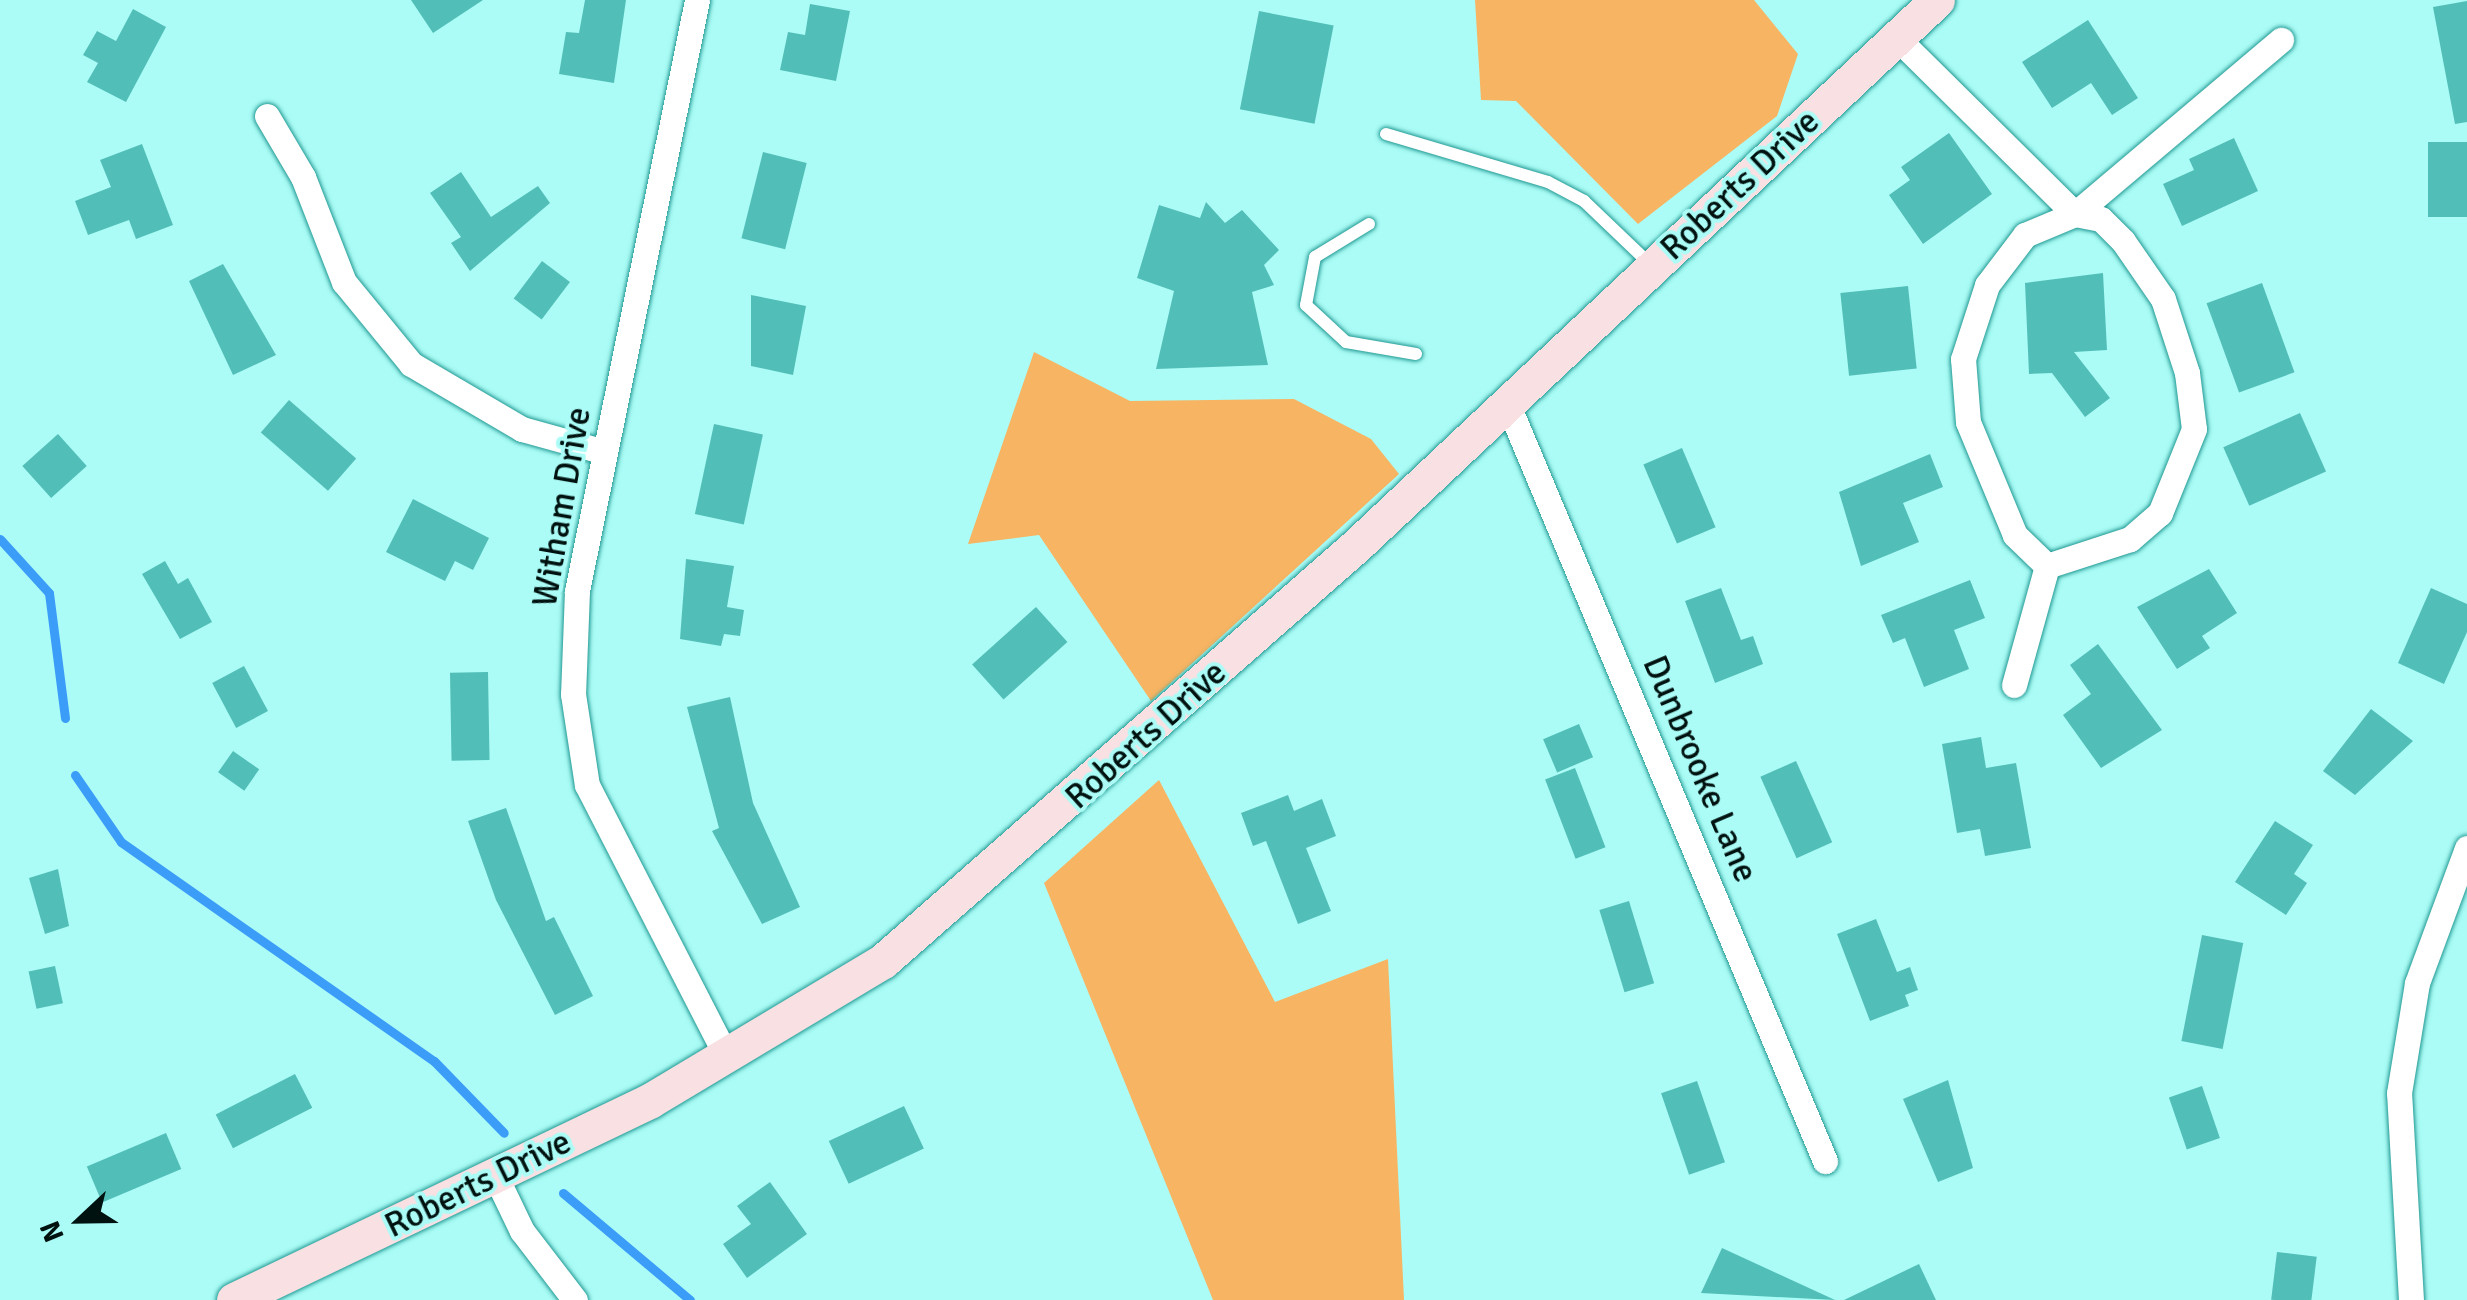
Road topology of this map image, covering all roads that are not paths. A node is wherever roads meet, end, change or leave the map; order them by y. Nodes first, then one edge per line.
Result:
1 (697, 0) edge
2 (1937, 0) edge
3 (1896, 37) junction
4 (2281, 40) dead end
5 (267, 116) dead end
6 (1386, 134) dead end
7 (2075, 214) junction
8 (1369, 224) dead end
9 (1653, 268) junction
10 (1416, 354) dead end
11 (1508, 405) junction
12 (606, 452) junction
13 (2047, 566) junction
14 (2014, 685) dead end
15 (2467, 848) edge
16 (728, 1059) junction
17 (1824, 1161) dead end
18 (496, 1177) junction
19 (234, 1300) edge
20 (575, 1300) edge
21 (2411, 1300) edge

1 - 12 street, Witham Drive
2 - 3 street, Roberts Drive
3 - 7 street
3 - 9 street, Roberts Drive
4 - 7 street
5 - 12 street
6 - 9 lane
7 - 13 street
7 - 13 street
8 - 10 lane
9 - 11 street, Roberts Drive
11 - 16 street, Roberts Drive
11 - 17 street, Dunbrooke Lane
12 - 16 street, Witham Drive
13 - 14 street
15 - 21 street
16 - 18 street, Roberts Drive
18 - 19 street, Roberts Drive
18 - 20 street

